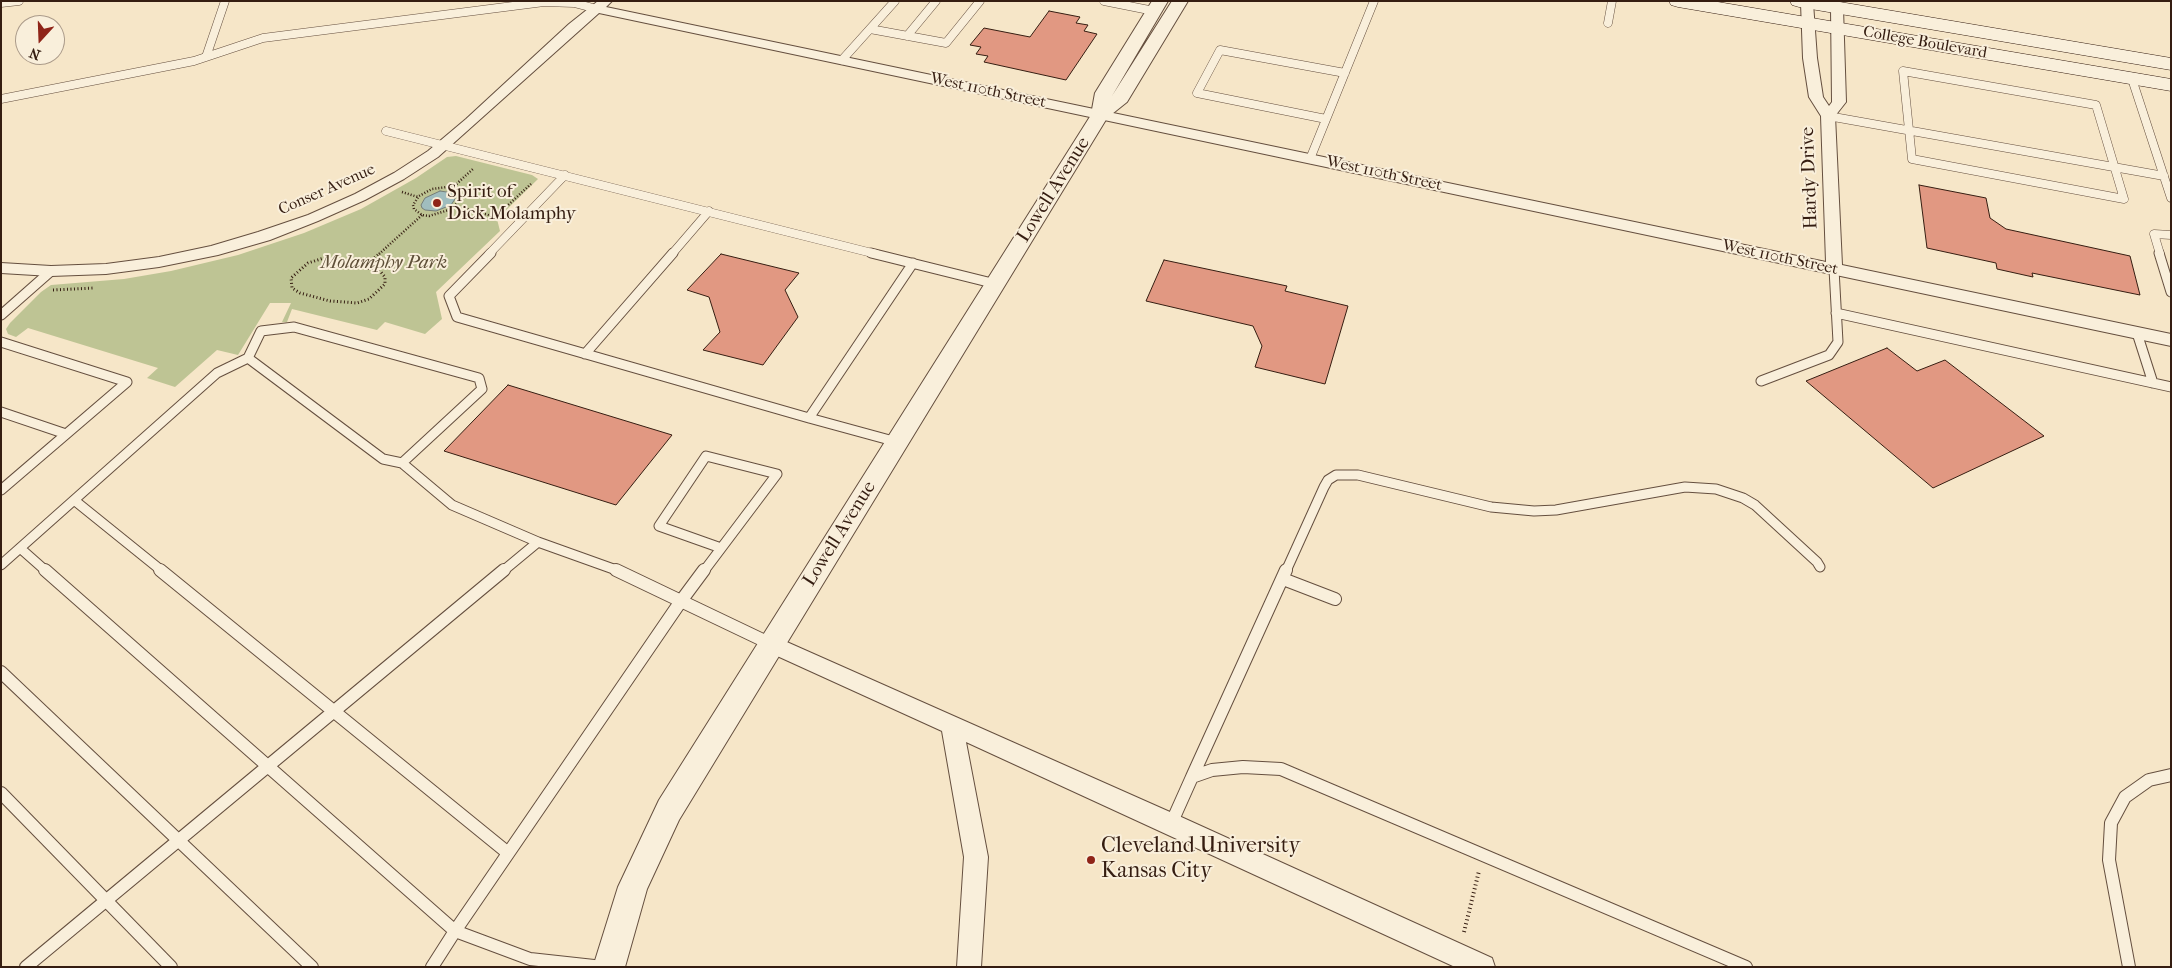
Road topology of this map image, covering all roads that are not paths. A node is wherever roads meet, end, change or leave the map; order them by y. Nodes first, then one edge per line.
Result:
1 (19, 1) edge
2 (225, 1) edge
3 (479, 1) edge
4 (895, 1) edge
5 (936, 1) edge
6 (980, 1) edge
7 (1104, 1) edge
8 (1180, 1) edge
9 (1374, 1) edge
10 (1612, 1) edge
11 (1678, 1) edge
12 (1805, 2) edge
13 (1, 3) edge
14 (1837, 4) edge
15 (602, 5) edge
16 (1157, 6) edge
17 (478, 11) junction
18 (1608, 23) dead end
19 (1807, 23) junction
20 (1837, 28) junction
21 (870, 29) junction
22 (907, 36) junction
23 (206, 57) junction
24 (842, 60) junction
25 (2171, 64) edge
26 (1345, 73) junction
27 (2132, 79) junction
28 (2171, 85) edge
29 (1, 99) edge
30 (1100, 114) junction
31 (1828, 116) junction
32 (1326, 119) junction
33 (386, 131) dead end
34 (1908, 131) junction
35 (444, 145) junction
36 (1310, 159) junction
37 (2115, 168) junction
38 (565, 175) junction
39 (2164, 176) junction
40 (2171, 198) edge
41 (709, 211) junction
42 (2171, 235) edge
43 (913, 263) junction
44 (1, 268) edge
45 (1834, 269) junction
46 (51, 271) junction
47 (996, 284) junction
48 (2171, 292) edge
49 (1836, 313) junction
50 (1, 315) edge
51 (2137, 333) junction
52 (2171, 340) edge
53 (1, 342) edge
54 (585, 354) junction
55 (248, 358) junction
56 (1761, 381) dead end
57 (2153, 383) junction
58 (2171, 387) edge
59 (1, 412) edge
60 (809, 418) junction
61 (66, 434) junction
62 (897, 442) junction
63 (402, 463) junction
64 (1, 476) edge
65 (13, 480) junction
66 (1, 490) edge
67 (74, 500) junction
68 (538, 542) junction
69 (20, 548) junction
70 (721, 548) junction
71 (1, 565) edge
72 (1820, 567) dead end
73 (1283, 579) junction
74 (1336, 599) dead end
75 (681, 601) junction
76 (771, 644) junction
77 (1, 672) edge
78 (334, 711) junction
79 (952, 726) junction
80 (269, 765) junction
81 (2171, 775) edge
82 (1192, 777) junction
83 (1, 793) edge
84 (1171, 824) junction
85 (178, 840) junction
86 (508, 852) junction
87 (106, 900) junction
88 (455, 931) junction
89 (26, 967) edge
90 (171, 967) edge
91 (312, 967) edge
92 (432, 967) edge
93 (603, 967) edge
94 (609, 967) edge
95 (969, 967) edge
96 (1483, 967) edge
97 (1746, 967) edge
98 (2129, 967) edge

1 - 13 lane
2 - 23 lane
3 - 17 lane
4 - 21 lane
5 - 22 lane
6 - 22 lane
7 - 16 lane
8 - 30 street, Lowell Avenue
9 - 26 lane
10 - 18 lane
11 - 19 main road, College Boulevard
12 - 14 main road, College Boulevard
12 - 19 street, Hardy Drive
14 - 20 street, Hardy Drive
14 - 25 main road, College Boulevard
15 - 17 lane
15 - 24 street, West 110th Street
15 - 35 street, Conser Avenue
16 - 30 street, Lowell Avenue
17 - 23 lane
19 - 20 main road, College Boulevard
19 - 31 street, Hardy Drive
20 - 27 main road, College Boulevard
20 - 31 street, Hardy Drive
21 - 22 lane
21 - 24 lane
23 - 29 lane
24 - 30 street, West 110th Street
26 - 32 lane
26 - 32 lane
27 - 28 main road, College Boulevard
27 - 39 lane
30 - 36 street, West 110th Street
30 - 47 street, Lowell Avenue
31 - 34 lane
31 - 45 street, Hardy Drive
32 - 36 lane
33 - 35 lane
34 - 37 lane
34 - 37 lane
34 - 37 lane
35 - 38 lane
35 - 46 street, Conser Avenue
36 - 45 street, West 110th Street
37 - 39 lane
38 - 41 lane
38 - 54 lane
39 - 40 lane
41 - 43 lane
41 - 54 lane
42 - 48 lane
43 - 47 lane
43 - 60 lane
44 - 46 street, Conser Avenue
45 - 49 lane
45 - 51 street, West 110th Street
46 - 50 lane
47 - 62 street, Lowell Avenue
49 - 56 lane
49 - 57 lane
51 - 52 street, West 110th Street
51 - 57 lane
53 - 61 lane
54 - 60 lane
55 - 63 lane
55 - 63 lane
55 - 67 lane
57 - 58 lane
59 - 61 lane
60 - 62 lane
61 - 65 lane
62 - 76 street, Lowell Avenue
63 - 68 lane
64 - 65 lane
65 - 66 lane
67 - 69 lane
67 - 78 lane
68 - 75 lane
68 - 78 lane
69 - 71 lane
69 - 80 lane
70 - 70 lane
70 - 75 lane
72 - 73 lane
73 - 74 lane
73 - 82 lane
75 - 76 lane
75 - 86 lane
76 - 79 street
76 - 94 street, Lowell Avenue
77 - 85 lane
78 - 80 lane
78 - 86 lane
79 - 84 street
79 - 95 street
80 - 85 lane
80 - 88 lane
81 - 98 lane
82 - 84 lane
82 - 97 lane
83 - 87 lane
84 - 96 street
85 - 87 lane
85 - 91 lane
86 - 88 lane
87 - 89 lane
87 - 90 lane
88 - 92 lane
88 - 93 lane

